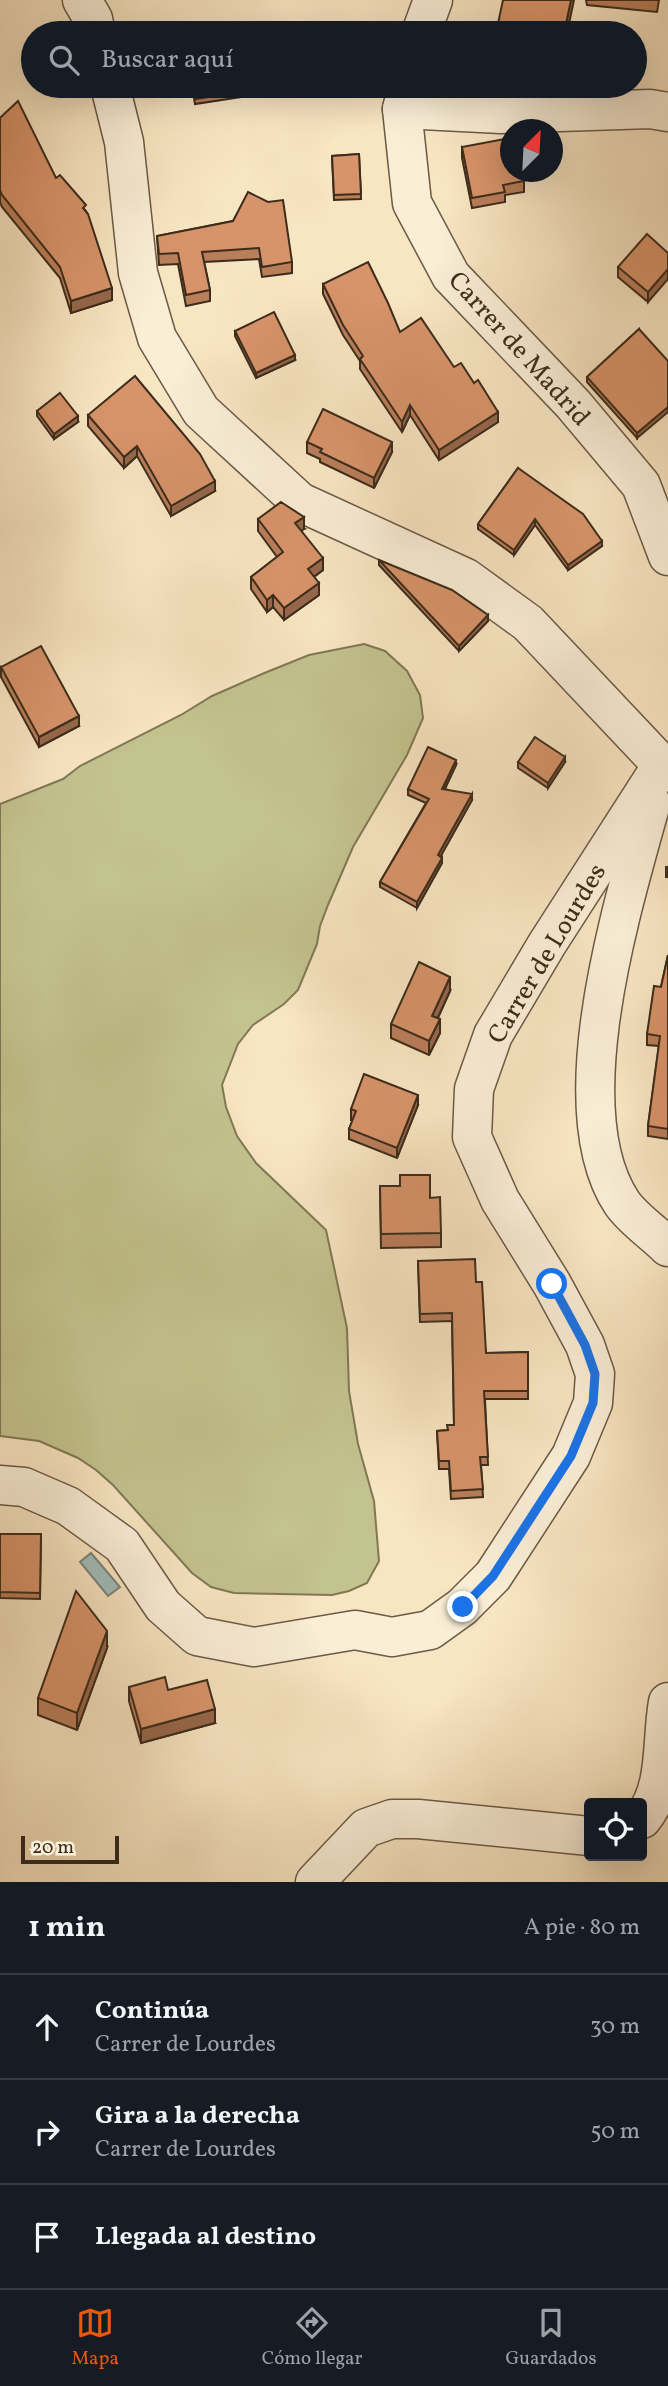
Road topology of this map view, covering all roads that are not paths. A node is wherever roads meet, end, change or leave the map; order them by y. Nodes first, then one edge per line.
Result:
1 (82, 0) edge
2 (433, 0) edge
3 (93, 21) edge
4 (425, 21) edge
5 (113, 98) edge
6 (405, 98) edge
7 (411, 98) edge
8 (668, 113) edge
9 (668, 556) edge
10 (665, 756) edge
11 (668, 1247) edge
12 (0, 1485) edge
13 (668, 1702) edge
14 (647, 1814) edge
15 (584, 1836) edge
16 (315, 1882) edge

1 - 3 street
2 - 4 street
5 - 10 street
6 - 9 street, Carrer de Madrid
7 - 8 street
10 - 11 street
10 - 12 street, Carrer de Lourdes
13 - 14 street
15 - 16 street

